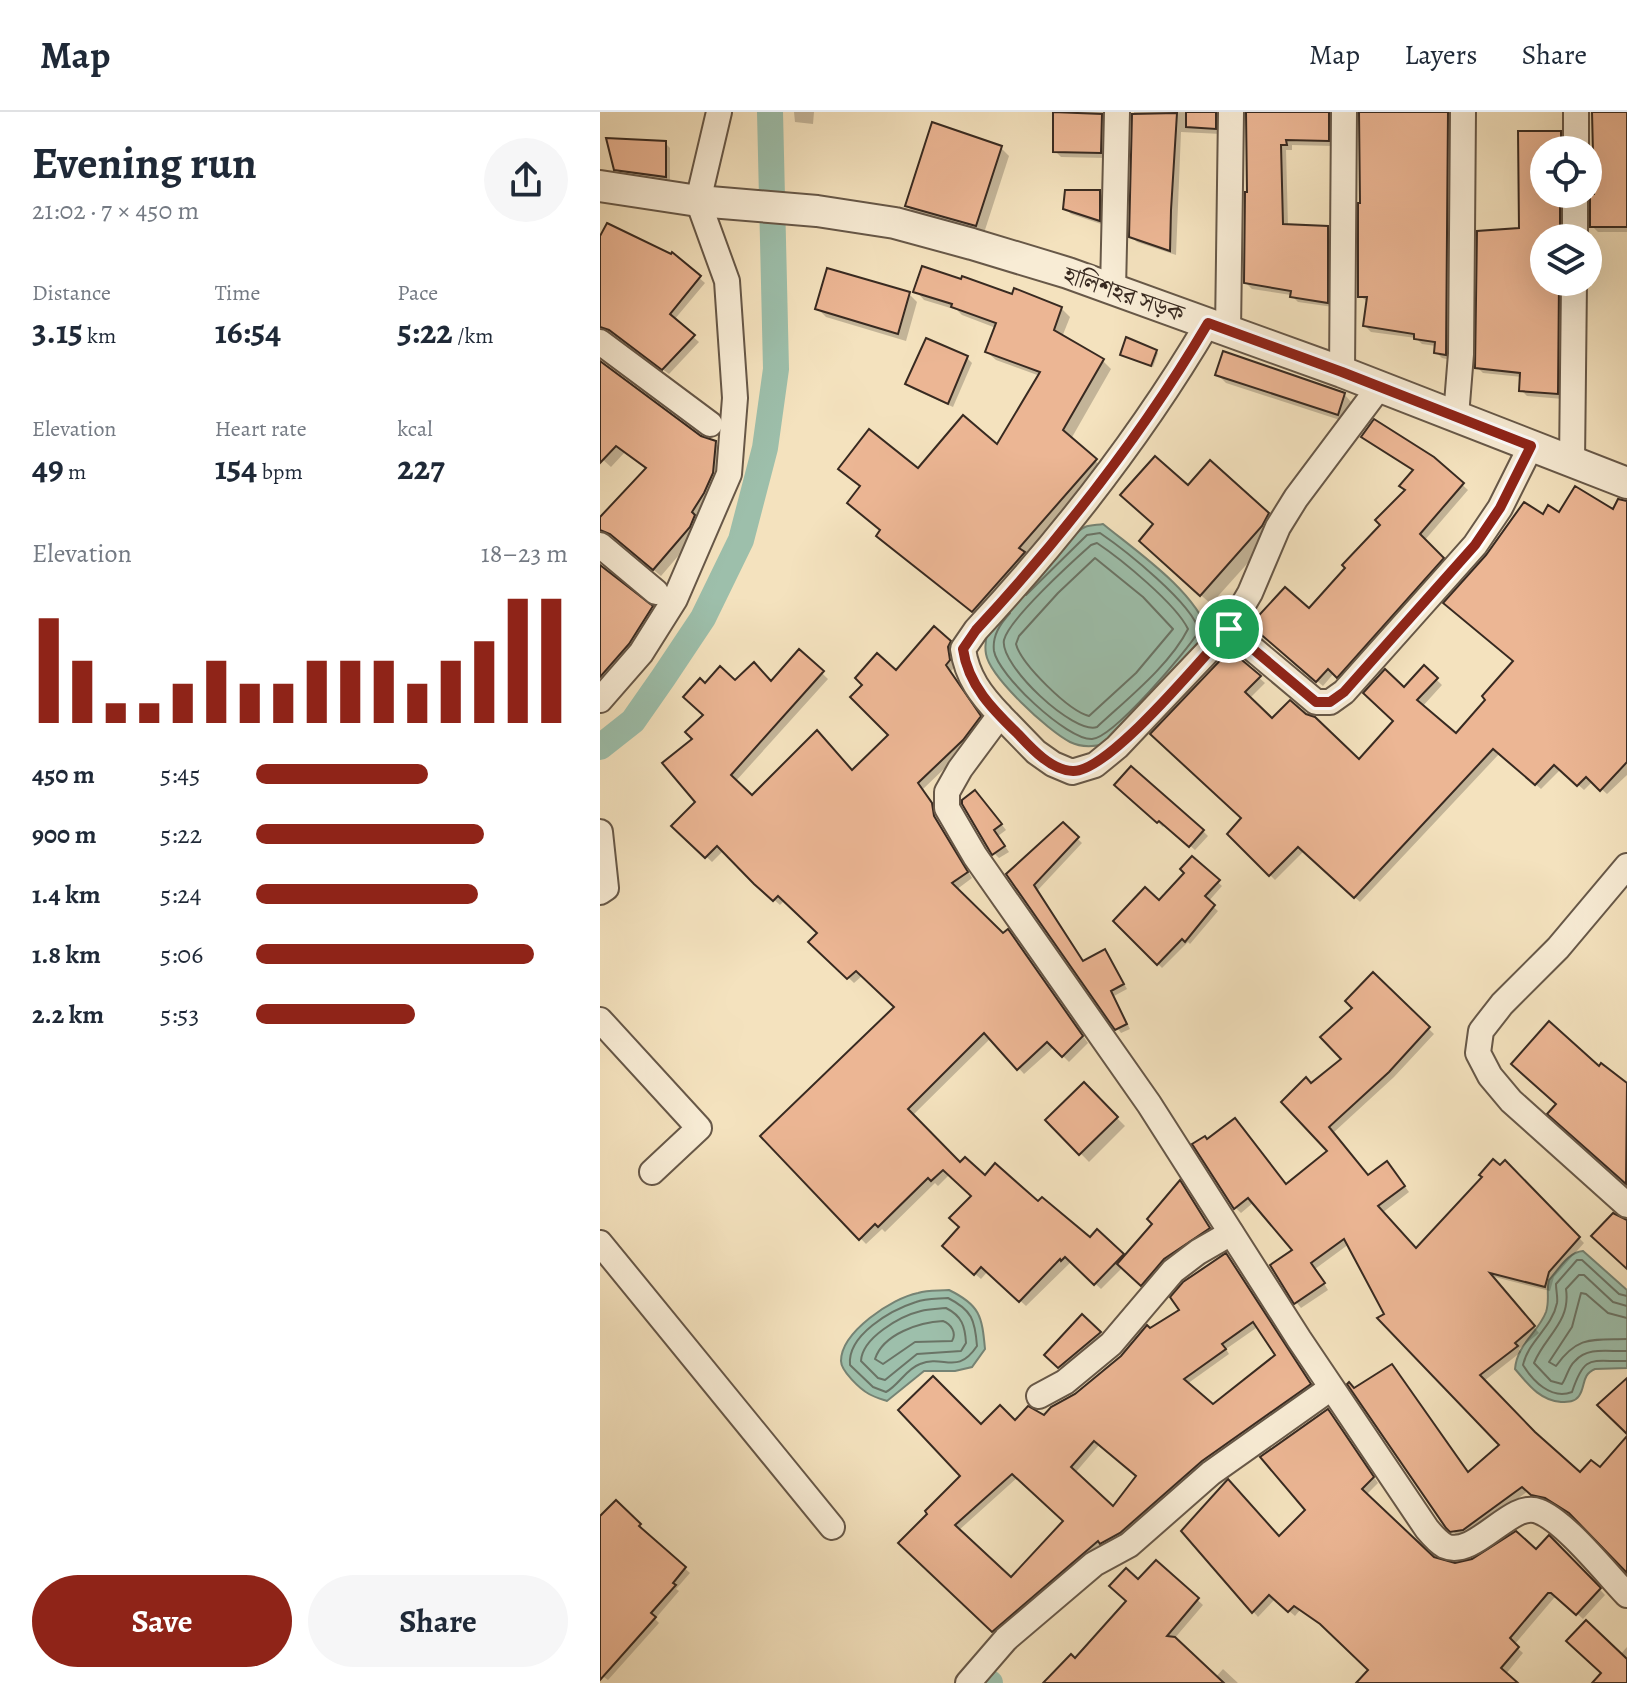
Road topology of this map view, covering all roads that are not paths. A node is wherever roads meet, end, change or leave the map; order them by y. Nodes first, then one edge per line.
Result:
1 (719, 112) edge
2 (1117, 112) edge
3 (1231, 112) edge
4 (1344, 112) edge
5 (1463, 112) edge
6 (1576, 112) edge
7 (1576, 136) edge
8 (600, 186) edge
9 (698, 201) junction
10 (1113, 289) junction
11 (1574, 296) edge
12 (1218, 327) junction
13 (600, 342) edge
14 (1342, 372) junction
15 (1380, 386) junction
16 (1456, 416) junction
17 (710, 424) dead end
18 (1531, 446) junction
19 (1572, 462) junction
20 (1627, 483) edge
21 (600, 545) edge
22 (656, 592) dead end
23 (1229, 629) junction
24 (600, 700) edge
25 (1000, 715) junction
26 (600, 832) edge
27 (1627, 866) edge
28 (600, 892) edge
29 (600, 1020) edge
30 (652, 1172) dead end
31 (1627, 1205) edge
32 (1231, 1233) junction
33 (600, 1243) edge
34 (1331, 1388) junction
35 (1039, 1396) dead end
36 (832, 1527) dead end
37 (1627, 1595) edge
38 (968, 1683) edge

1 - 9 street
2 - 10 street
3 - 12 street
4 - 14 street
5 - 16 street
6 - 7 street
8 - 9 street, হালিশহর সড়ক
9 - 10 street, হালিশহর সড়ক
9 - 24 street
10 - 12 street, হালিশহর সড়ক
11 - 19 street
12 - 14 street, হালিশহর সড়ক
12 - 25 street
13 - 17 street
14 - 15 street, হালিশহর সড়ক
15 - 16 street, হালিশহর সড়ক
15 - 23 street
16 - 18 street, হালিশহর সড়ক
18 - 19 street, হালিশহর সড়ক
18 - 23 street
19 - 20 street, হালিশহর সড়ক
21 - 22 street
23 - 25 street
25 - 32 street
26 - 28 street
27 - 31 street
29 - 30 street
32 - 34 street
32 - 35 street
33 - 36 street
34 - 37 street
34 - 38 street

